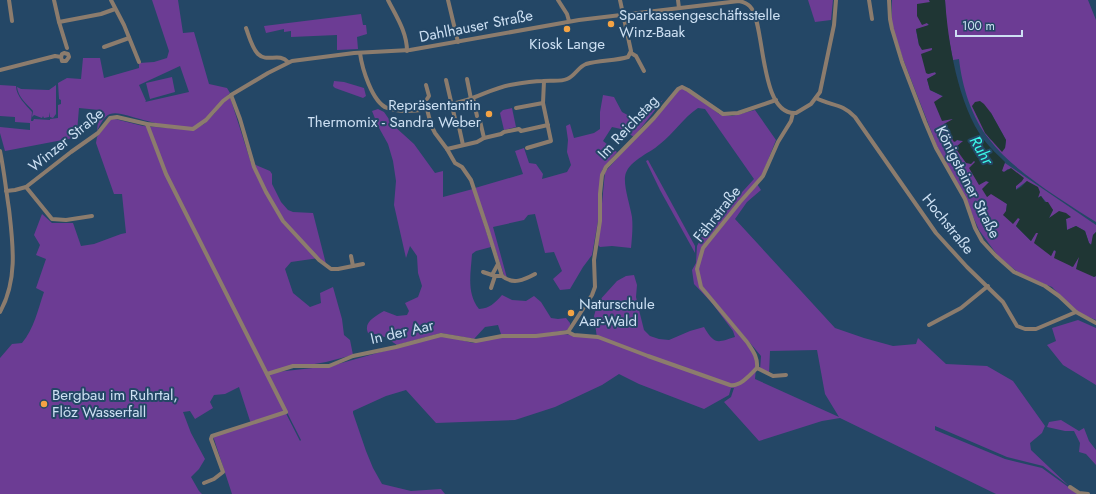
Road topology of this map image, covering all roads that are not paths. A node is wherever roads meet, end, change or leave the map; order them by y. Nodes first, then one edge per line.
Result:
1 (9, 0) edge
2 (54, 0) edge
3 (112, 0) edge
4 (388, 0) edge
5 (448, 0) edge
6 (558, 0) edge
7 (620, 0) edge
8 (678, 0) edge
9 (836, 0) edge
10 (869, 0) edge
11 (889, 0) edge
12 (741, 1) edge
13 (679, 8) junction
14 (115, 9) junction
15 (623, 14) junction
16 (872, 19) dead end
17 (12, 21) dead end
18 (569, 21) junction
19 (59, 22) junction
20 (246, 28) dead end
21 (129, 38) junction
22 (458, 42) junction
23 (67, 48) dead end
24 (104, 48) dead end
25 (407, 50) junction
26 (360, 52) junction
27 (631, 53) junction
28 (60, 57) dead end
29 (139, 62) dead end
30 (288, 62) junction
31 (0, 70) edge
32 (644, 71) dead end
33 (467, 79) dead end
34 (446, 80) dead end
35 (544, 81) junction
36 (426, 85) dead end
37 (229, 96) junction
38 (472, 98) junction
39 (816, 98) junction
40 (427, 99) dead end
41 (776, 100) junction
42 (543, 103) junction
43 (452, 104) junction
44 (516, 108) dead end
45 (427, 109) junction
46 (793, 113) junction
47 (477, 116) dead end
48 (480, 121) dead end
49 (456, 123) dead end
50 (147, 124) junction
51 (548, 125) junction
52 (459, 127) dead end
53 (484, 138) junction
54 (463, 145) junction
55 (527, 148) dead end
56 (447, 149) junction
57 (0, 151) edge
58 (26, 187) junction
59 (6, 191) junction
60 (92, 216) dead end
61 (351, 256) dead end
62 (363, 264) dead end
63 (498, 264) junction
64 (353, 266) junction
65 (483, 272) dead end
66 (535, 274) dead end
67 (494, 276) junction
68 (502, 276) junction
69 (988, 286) junction
70 (491, 288) dead end
71 (0, 312) edge
72 (1076, 312) junction
73 (1096, 323) edge
74 (929, 325) dead end
75 (568, 332) junction
76 (757, 368) junction
77 (267, 374) junction
78 (786, 375) dead end
79 (204, 483) dead end
80 (1070, 487) dead end
81 (1088, 494) edge

1 - 17 street
2 - 19 street
3 - 14 street
4 - 25 street
5 - 22 street
6 - 18 street
7 - 15 street
8 - 13 street
9 - 39 street
10 - 16 street
11 - 72 street, Königsteiner Straße
12 - 13 street, Dahlhauser Straße
12 - 41 street, Dahlhauser Straße
13 - 15 street, Dahlhauser Straße
14 - 19 street
14 - 21 street
15 - 18 street, Dahlhauser Straße
15 - 27 street
18 - 22 street, Dahlhauser Straße
19 - 23 street
20 - 30 street
21 - 24 street
21 - 29 street
22 - 25 street, Dahlhauser Straße
25 - 26 street, Dahlhauser Straße
26 - 30 street, Dahlhauser Straße
26 - 45 street
27 - 32 street
27 - 35 street
28 - 31 street
30 - 37 street, Dahlhauser Straße
33 - 38 street
34 - 43 street
35 - 38 street
35 - 42 street
36 - 40 street
37 - 50 street, Winzer Straße
37 - 64 street
38 - 43 street
38 - 47 street
39 - 46 street
39 - 69 street, Hochstraße
41 - 46 street, Dahlhauser Straße
41 - 75 street, Im Reichstag
42 - 44 street
42 - 51 street
43 - 45 street
43 - 49 street
45 - 56 street
46 - 76 street, Fährstraße
48 - 53 street
50 - 58 street, Winzer Straße
50 - 77 street
51 - 53 street
51 - 55 street
52 - 54 street
53 - 54 street
54 - 56 street
56 - 63 street
57 - 59 street
58 - 59 street, Winzer Straße
58 - 60 street, Winzer Straße
59 - 71 street
61 - 64 street
62 - 64 street
63 - 67 street
63 - 68 street
65 - 67 street
66 - 68 street
67 - 68 street
67 - 70 street
69 - 72 street, Hochstraße
69 - 74 street
72 - 73 street, Königsteiner Straße
75 - 76 street
75 - 77 street, In der Aar
76 - 78 street
77 - 79 street
80 - 81 street

